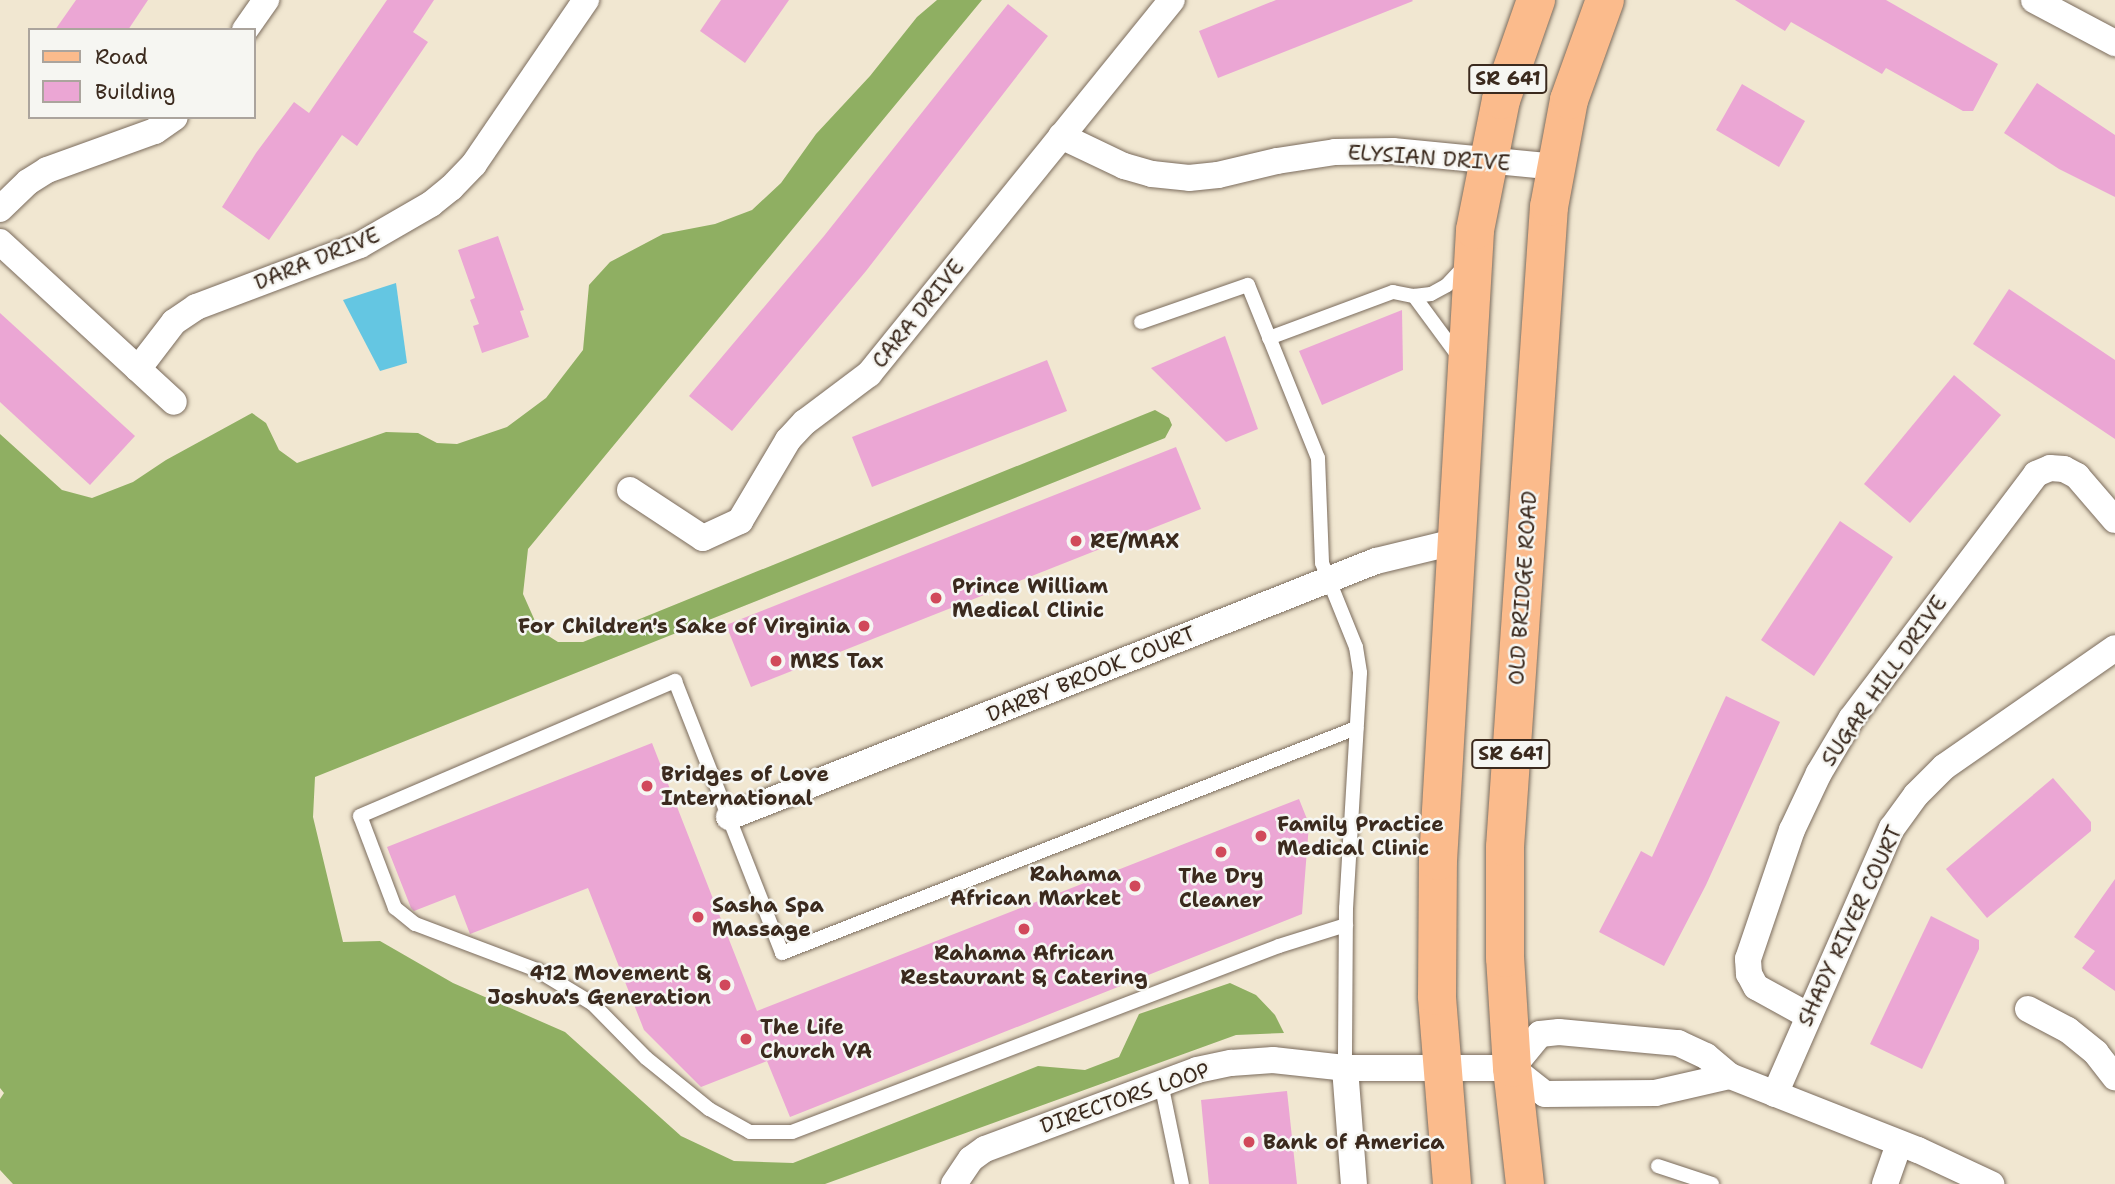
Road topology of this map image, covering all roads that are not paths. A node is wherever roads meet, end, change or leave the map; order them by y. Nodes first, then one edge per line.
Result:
1 (266, 0) edge
2 (586, 0) edge
3 (1172, 0) edge
4 (1536, 0) edge
5 (1605, 0) edge
6 (2034, 0) edge
7 (246, 28) edge
8 (2115, 43) edge
9 (172, 119) edge
10 (1061, 136) junction
11 (1487, 160) junction
12 (1555, 167) junction
13 (0, 209) edge
14 (0, 242) edge
15 (1474, 257) junction
16 (1414, 296) junction
17 (1141, 322) dead end
18 (1269, 338) junction
19 (138, 369) junction
20 (1467, 370) junction
21 (174, 402) dead end
22 (630, 490) dead end
23 (2115, 520) edge
24 (1458, 541) junction
25 (1328, 580) junction
26 (2115, 648) edge
27 (1356, 728) junction
28 (729, 817) junction
29 (1346, 925) junction
30 (2028, 1009) dead end
31 (1809, 1016) junction
32 (1345, 1068) junction
33 (1512, 1068) junction
34 (1442, 1069) junction
35 (1730, 1076) junction
36 (2115, 1077) edge
37 (1161, 1083) junction
38 (1775, 1094) junction
39 (1899, 1144) junction
40 (1658, 1166) dead end
41 (954, 1184) edge
42 (1182, 1184) edge
43 (1354, 1184) edge
44 (1452, 1184) edge
45 (1525, 1184) edge
46 (1712, 1184) edge
47 (1885, 1184) edge
48 (1991, 1184) edge

1 - 7 street
2 - 19 street, DARA DRIVE
3 - 10 street, CARA DRIVE
4 - 11 main road, SR 641
5 - 12 main road, OLD BRIDGE ROAD / SR 641
6 - 8 street
9 - 13 street
10 - 11 street, ELYSIAN DRIVE
10 - 22 street, CARA DRIVE
11 - 12 street, ELYSIAN DRIVE
11 - 15 main road, SR 641
12 - 33 main road, OLD BRIDGE ROAD / SR 641
14 - 19 street
15 - 16 lane
15 - 20 main road, SR 641
16 - 18 lane
16 - 20 lane
17 - 18 lane
18 - 25 lane
19 - 21 street
20 - 24 main road, SR 641
23 - 31 street, SUGAR HILL DRIVE
24 - 25 street, DARBY BROOK COURT
24 - 34 main road, SR 641
25 - 27 lane
25 - 28 street, DARBY BROOK COURT
26 - 31 street, SHADY RIVER COURT
27 - 28 lane
27 - 29 lane
28 - 29 lane
29 - 32 lane
30 - 36 street
31 - 38 street, SHADY RIVER COURT
32 - 34 street, DIRECTORS LOOP
32 - 37 street, DIRECTORS LOOP
32 - 43 street
33 - 34 street, DIRECTORS LOOP
33 - 35 street
33 - 35 street
33 - 45 main road, OLD BRIDGE ROAD / SR 641
34 - 44 main road, SR 641
35 - 38 street
37 - 41 street, DIRECTORS LOOP
37 - 42 lane
38 - 39 street
39 - 47 street
39 - 48 street
40 - 46 lane

